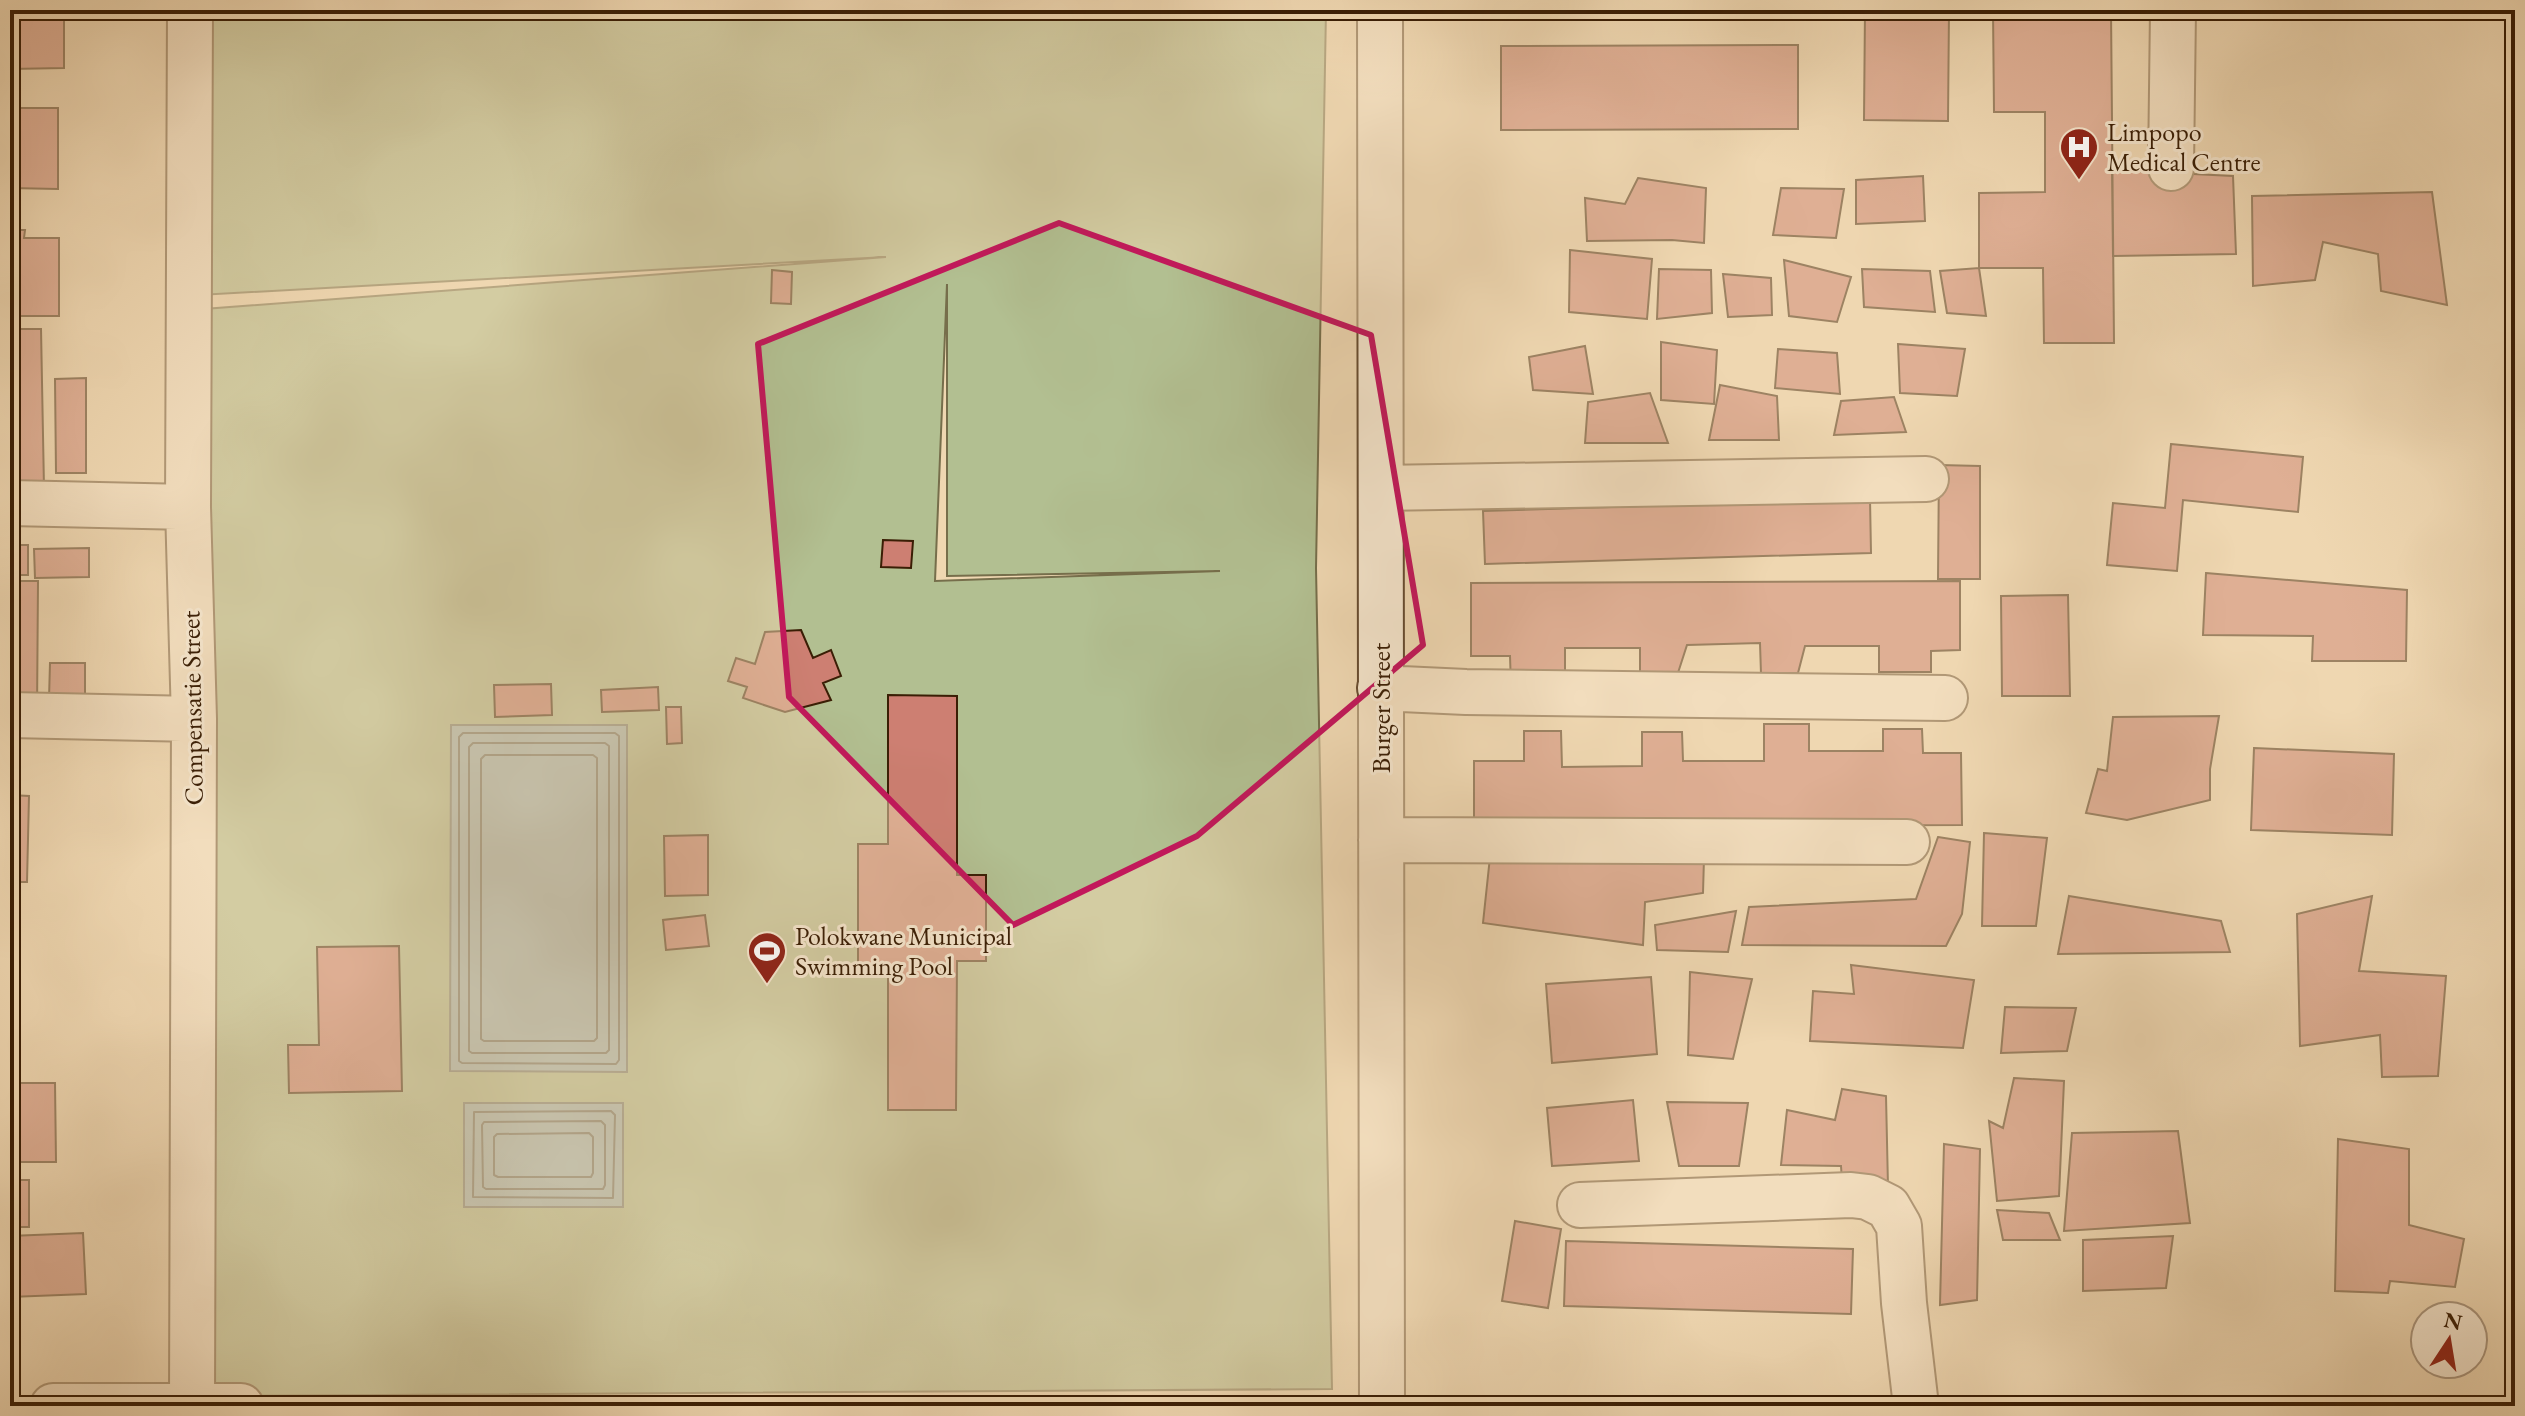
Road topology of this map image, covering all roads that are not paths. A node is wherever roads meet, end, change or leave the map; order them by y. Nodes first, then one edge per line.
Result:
1 (190, 10) edge
2 (1380, 10) edge
3 (2173, 10) edge
4 (2171, 168) dead end
5 (1926, 479) dead end
6 (1381, 488) junction
7 (10, 503) edge
8 (188, 507) junction
9 (1380, 688) junction
10 (1945, 698) dead end
11 (10, 715) edge
12 (194, 719) junction
13 (1381, 840) junction
14 (1907, 842) dead end
15 (1580, 1205) dead end
16 (53, 1406) edge
17 (192, 1406) edge
18 (241, 1406) edge
19 (1382, 1406) edge
20 (1916, 1406) edge

1 - 8 street, Compensatie Street
2 - 6 street, Burger Street
3 - 4 street
5 - 6 street
6 - 9 street, Burger Street
7 - 8 street
8 - 12 street, Compensatie Street
9 - 10 street
9 - 13 street, Burger Street
11 - 12 street
12 - 17 street, Compensatie Street
13 - 14 street
13 - 19 street, Burger Street
15 - 20 street
16 - 17 street
17 - 18 street

